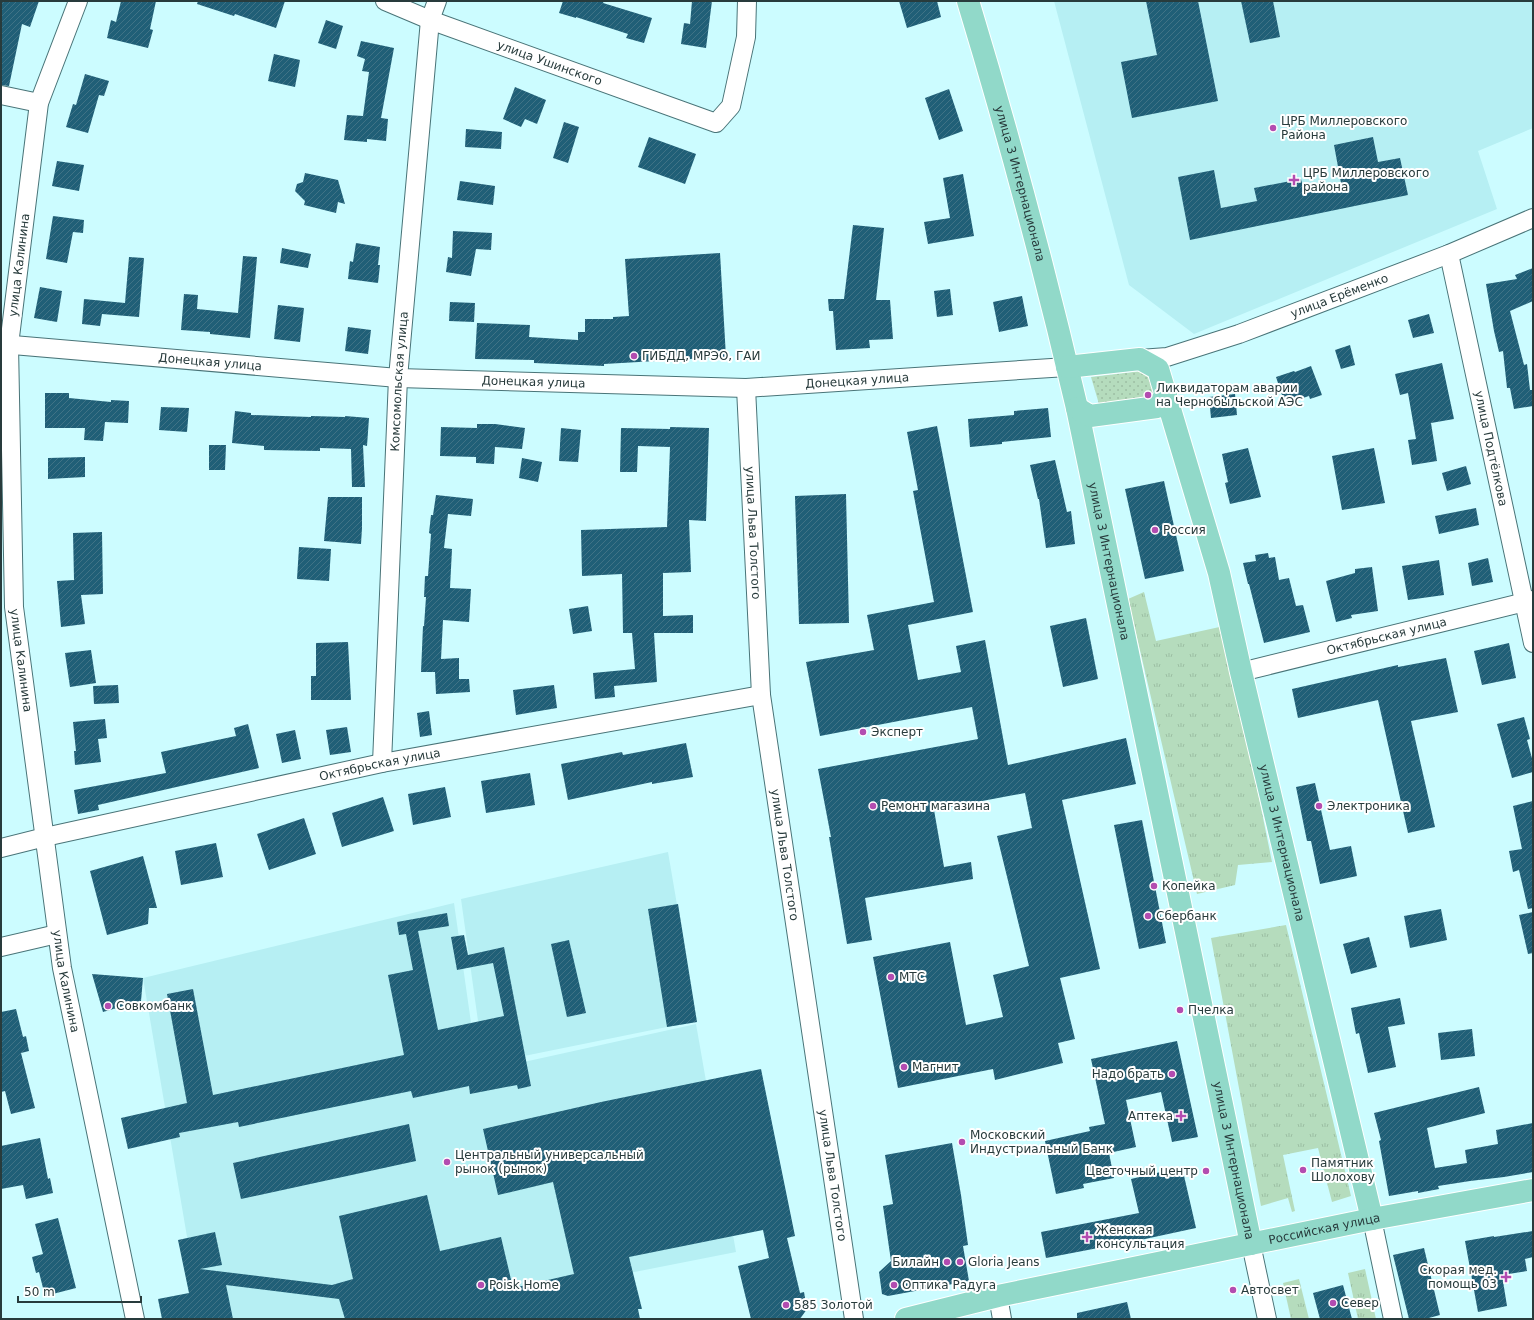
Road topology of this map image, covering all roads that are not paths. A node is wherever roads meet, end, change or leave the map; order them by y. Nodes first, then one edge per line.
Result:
1 (78, 1) edge
2 (385, 1) edge
3 (436, 1) edge
4 (747, 1) edge
5 (968, 1) edge
6 (430, 20) junction
7 (1, 95) edge
8 (40, 103) junction
9 (1533, 218) edge
10 (1449, 254) junction
11 (5, 345) edge
12 (1155, 362) junction
13 (1067, 367) junction
14 (398, 378) junction
15 (746, 388) junction
16 (1166, 395) junction
17 (1077, 408) junction
18 (1528, 601) edge
19 (7, 608) edge
20 (1533, 643) edge
21 (1241, 672) junction
22 (761, 695) junction
23 (382, 763) junction
24 (45, 837) junction
25 (1, 848) edge
26 (57, 934) junction
27 (1, 947) edge
28 (1533, 1190) edge
29 (1372, 1219) junction
30 (1251, 1244) junction
31 (998, 1296) junction
32 (135, 1319) edge
33 (854, 1319) edge
34 (906, 1319) edge
35 (1002, 1319) edge
36 (1267, 1319) edge
37 (1394, 1319) edge

1 - 8 street, улица Калинина
2 - 6 street, улица Ушинского
3 - 6 street, Комсомольская улица
4 - 6 street, улица Ушинского
5 - 13 main road, улица 3 Интернационала
6 - 14 street, Комсомольская улица
7 - 8 street
8 - 11 street, улица Калинина
9 - 10 street, улица Ерёменко
10 - 12 street, улица Ерёменко
10 - 18 street, улица Подтёлкова
11 - 14 street, Донецкая улица
11 - 19 street, улица Калинина
12 - 13 main road
12 - 16 main road, улица 3 Интернационала
13 - 15 street, Донецкая улица
13 - 17 main road, улица 3 Интернационала
14 - 15 street, Донецкая улица
14 - 23 street, Комсомольская улица
15 - 22 street, улица Льва Толстого
16 - 17 main road
16 - 21 main road, улица 3 Интернационала
17 - 30 main road, улица 3 Интернационала
18 - 20 street, улица Подтёлкова
18 - 21 street, Октябрьская улица
19 - 24 street, улица Калинина
21 - 29 main road, улица 3 Интернационала
22 - 23 street, Октябрьская улица
22 - 33 street, улица Льва Толстого
23 - 24 street, Октябрьская улица
24 - 25 street, Октябрьская улица
24 - 26 street, улица Калинина
26 - 27 street
26 - 32 street, улица Калинина
28 - 29 main road, Российская улица
29 - 30 main road, Российская улица
29 - 37 street, улица 3 Интернационала
30 - 31 main road, Российская улица
30 - 36 street, улица 3 Интернационала
31 - 34 main road, Российская улица
31 - 35 street

